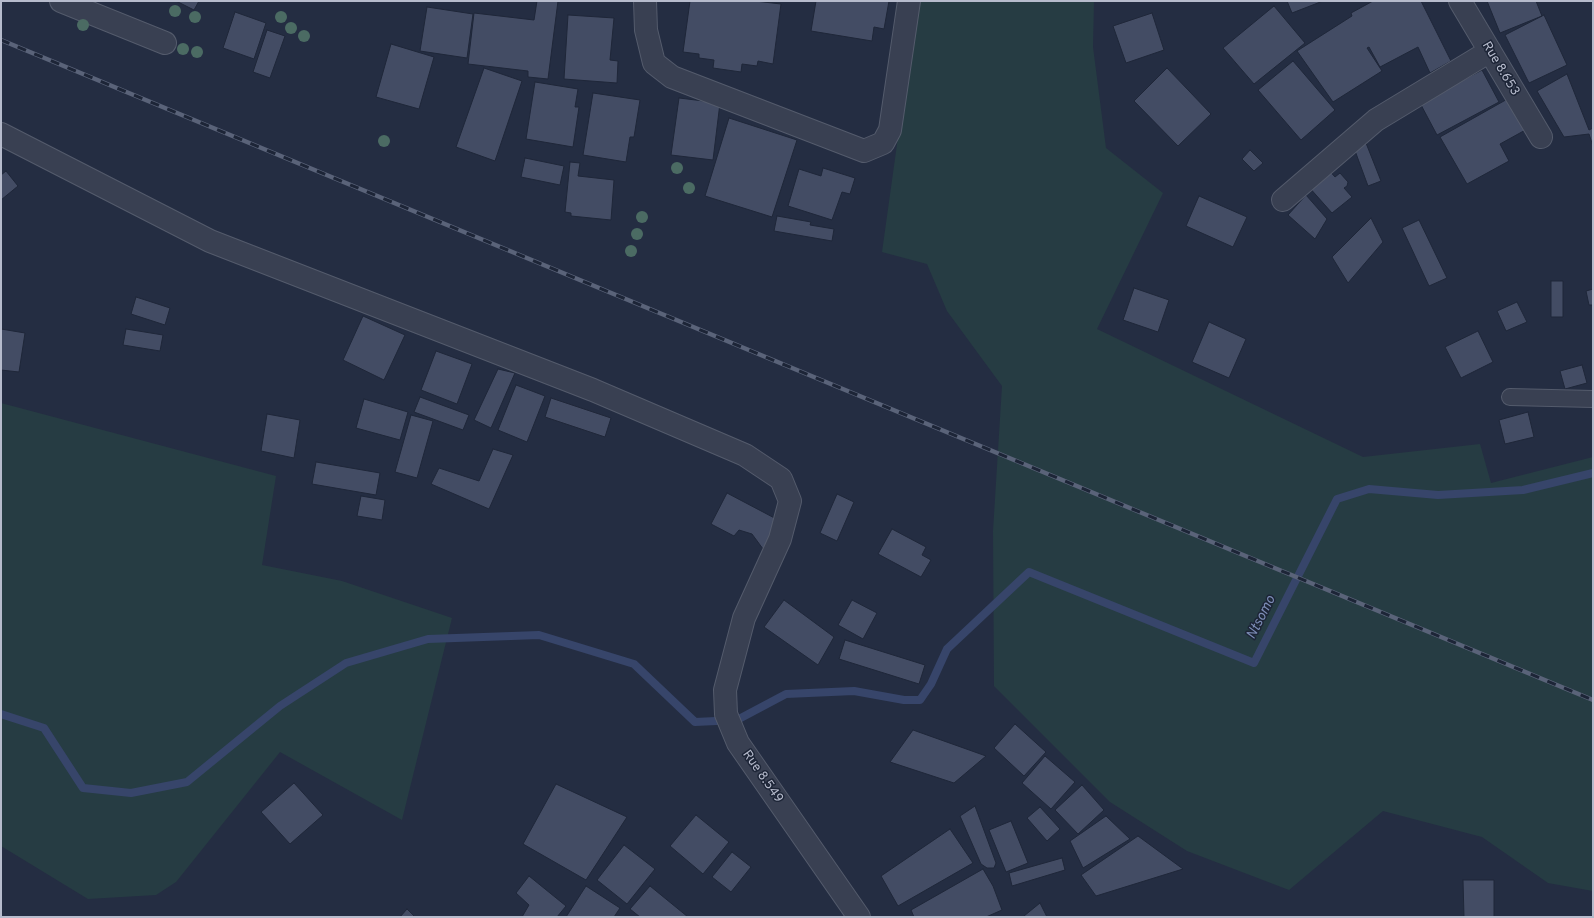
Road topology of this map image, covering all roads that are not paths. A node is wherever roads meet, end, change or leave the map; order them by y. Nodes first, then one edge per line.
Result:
1 (60, 1) edge
2 (645, 1) edge
3 (909, 1) edge
4 (1460, 1) edge
5 (165, 43) dead end
6 (1490, 52) junction
7 (1, 134) edge
8 (1541, 137) dead end
9 (1283, 200) dead end
10 (1510, 397) dead end
11 (1593, 399) edge
12 (859, 917) edge

1 - 5 street
2 - 3 street
4 - 6 street, Rue 8.653
6 - 8 street, Rue 8.653
6 - 9 street
7 - 12 street, Rue 8.549
10 - 11 lane

